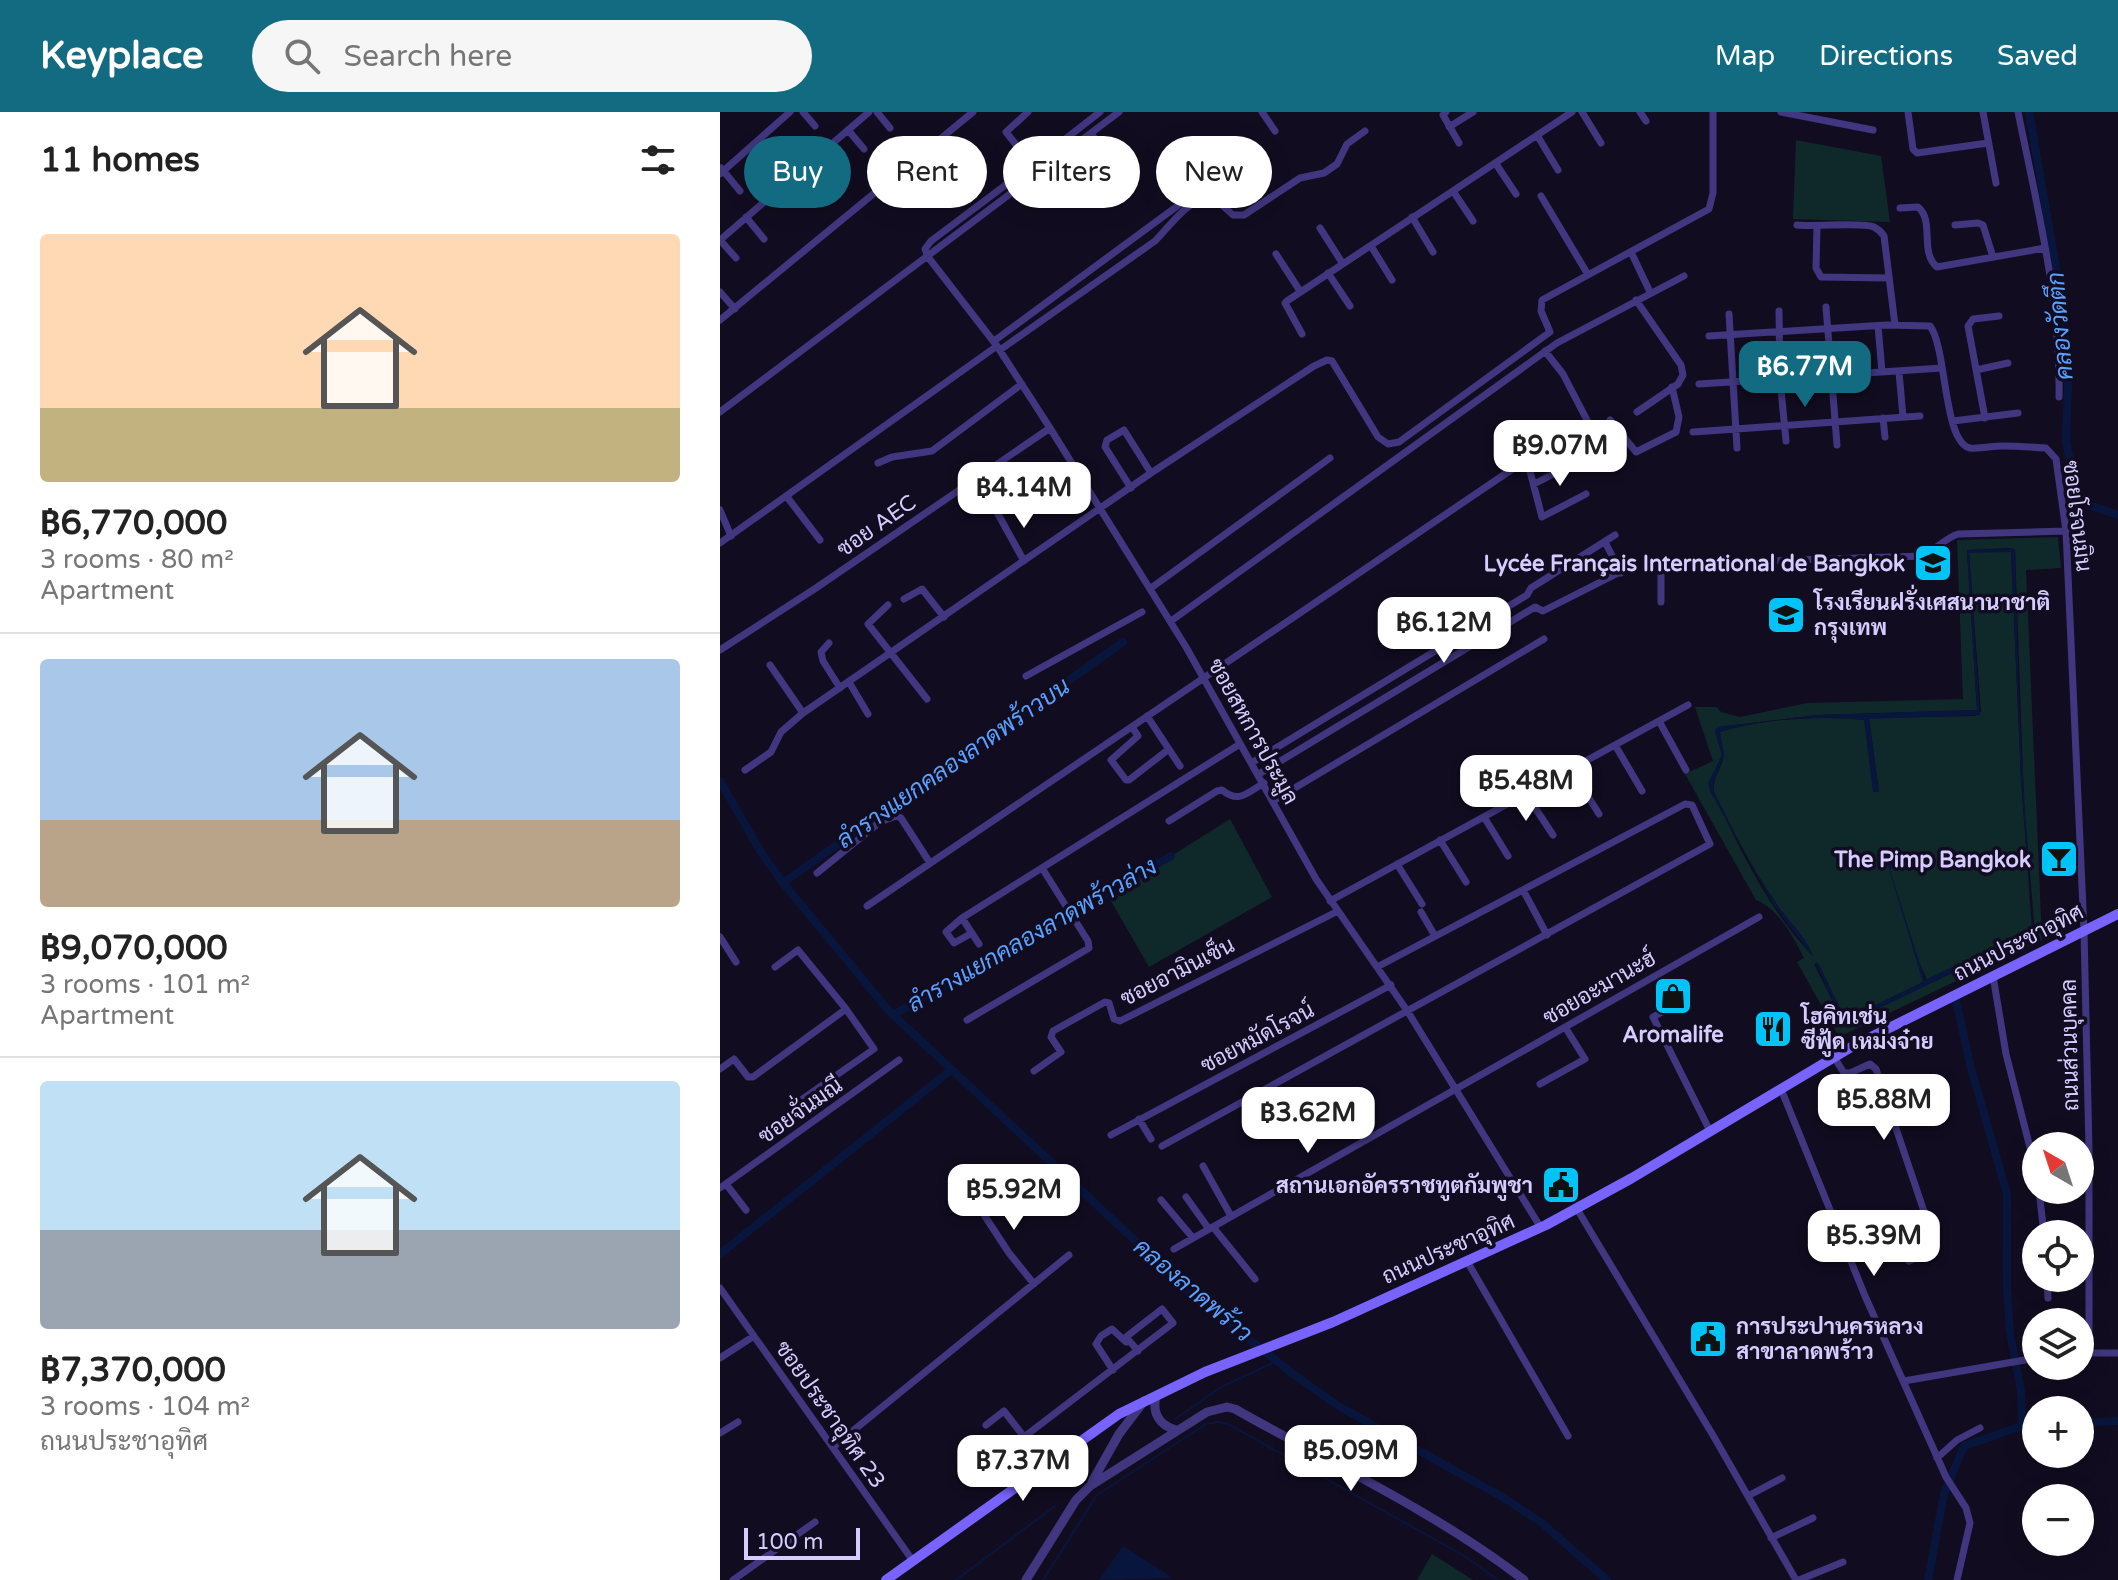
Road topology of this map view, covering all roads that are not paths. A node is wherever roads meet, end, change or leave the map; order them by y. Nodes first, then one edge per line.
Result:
1 (790, 112) edge
2 (803, 112) edge
3 (869, 112) edge
4 (877, 112) edge
5 (973, 112) edge
6 (1028, 112) edge
7 (1100, 112) edge
8 (1119, 112) edge
9 (1262, 112) edge
10 (1473, 112) edge
11 (1572, 112) edge
12 (1582, 112) edge
13 (1640, 112) edge
14 (1713, 112) edge
15 (1781, 112) edge
16 (1908, 112) edge
17 (1983, 112) edge
18 (2018, 112) edge
19 (1443, 113) edge
20 (1809, 115) edge
21 (1646, 121) dead end
22 (815, 126) dead end
23 (1449, 127) junction
24 (890, 128) dead end
25 (848, 130) junction
26 (1873, 130) dead end
27 (1275, 131) dead end
28 (1365, 131) dead end
29 (1091, 134) joint
30 (1537, 135) junction
31 (841, 136) edge
32 (1009, 136) edge
33 (1069, 136) edge
34 (1459, 143) dead end
35 (1601, 143) dead end
36 (1988, 143) junction
37 (864, 149) dead end
38 (1496, 164) junction
39 (1558, 170) dead end
40 (721, 171) edge
41 (1996, 183) dead end
42 (1003, 187) edge
43 (740, 191) dead end
44 (1453, 191) junction
45 (1516, 194) dead end
46 (1541, 196) dead end
47 (756, 208) edge
48 (1176, 208) edge
49 (1900, 208) dead end
50 (746, 217) junction
51 (1412, 217) junction
52 (1473, 221) dead end
53 (1797, 225) dead end
54 (1955, 225) dead end
55 (1817, 227) junction
56 (1320, 228) dead end
57 (764, 239) dead end
58 (720, 240) edge
59 (1371, 246) junction
60 (2045, 248) junction
61 (1433, 252) dead end
62 (1631, 252) junction
63 (1276, 254) dead end
64 (928, 257) junction
65 (1993, 257) junction
66 (736, 258) dead end
67 (1343, 264) junction
68 (1328, 273) junction
69 (1587, 273) junction
70 (1684, 276) dead end
71 (1889, 278) junction
72 (1392, 280) dead end
73 (1300, 291) junction
74 (720, 292) edge
75 (1650, 292) junction
76 (1636, 300) junction
77 (1350, 306) dead end
78 (1826, 307) dead end
79 (735, 309) junction
80 (1779, 311) dead end
81 (1729, 314) dead end
82 (1999, 316) dead end
83 (720, 320) edge
84 (1895, 325) junction
85 (1878, 326) junction
86 (1827, 328) junction
87 (1778, 331) junction
88 (1550, 332) junction
89 (1302, 334) dead end
90 (1730, 334) junction
91 (1709, 336) dead end
92 (1557, 343) junction
93 (997, 346) junction
94 (1545, 351) junction
95 (2008, 363) dead end
96 (1942, 368) junction
97 (1976, 370) junction
98 (1882, 372) junction
99 (1899, 372) junction
100 (1830, 376) junction
101 (1780, 379) junction
102 (1734, 382) junction
103 (1022, 384) junction
104 (1699, 384) dead end
105 (1672, 387) junction
106 (2059, 397) dead end
107 (720, 412) edge
108 (1637, 412) dead end
109 (2018, 413) dead end
110 (1920, 416) dead end
111 (1903, 417) junction
112 (1883, 418) junction
113 (1985, 418) junction
114 (1610, 420) dead end
115 (1953, 421) junction
116 (1834, 422) junction
117 (1784, 426) junction
118 (1050, 428) junction
119 (1735, 428) junction
120 (1693, 432) dead end
121 (1885, 437) dead end
122 (1786, 441) dead end
123 (1837, 445) dead end
124 (1737, 448) dead end
125 (1330, 458) dead end
126 (1527, 460) junction
127 (878, 463) dead end
128 (1573, 464) dead end
129 (1076, 472) junction
130 (1151, 473) junction
131 (1534, 484) junction
132 (1131, 488) junction
133 (1030, 490) dead end
134 (1586, 494) dead end
135 (787, 497) junction
136 (1099, 509) junction
137 (720, 510) edge
138 (998, 514) dead end
139 (2066, 531) junction
140 (1615, 535) dead end
141 (731, 536) junction
142 (820, 540) dead end
143 (1605, 542) junction
144 (720, 543) edge
145 (1024, 561) junction
146 (1632, 566) dead end
147 (1621, 573) junction
148 (1151, 588) junction
149 (1527, 595) junction
150 (904, 599) dead end
151 (1661, 602) dead end
152 (888, 605) dead end
153 (1535, 607) junction
154 (1142, 612) dead end
155 (944, 617) junction
156 (1171, 621) junction
157 (1544, 639) dead end
158 (829, 643) dead end
159 (1441, 648) junction
160 (720, 650) edge
161 (889, 654) junction
162 (1449, 659) junction
163 (770, 665) dead end
164 (1026, 676) dead end
165 (1203, 679) junction
166 (849, 682) junction
167 (840, 688) junction
168 (927, 699) dead end
169 (1688, 705) dead end
170 (1347, 706) junction
171 (803, 713) junction
172 (868, 714) dead end
173 (1147, 716) junction
174 (1353, 717) junction
175 (1659, 721) junction
176 (1132, 727) junction
177 (1292, 739) junction
178 (1240, 744) junction
179 (1615, 745) junction
180 (1169, 749) junction
181 (1298, 750) junction
182 (1253, 762) junction
183 (1180, 766) dead end
184 (1571, 769) junction
185 (745, 770) dead end
186 (1686, 770) dead end
187 (1259, 774) junction
188 (1264, 783) junction
189 (1642, 791) dead end
190 (1526, 794) junction
191 (1273, 801) junction
192 (1599, 814) dead end
193 (1484, 817) junction
194 (1169, 821) dead end
195 (1553, 835) dead end
196 (1440, 840) junction
197 (1508, 856) dead end
198 (930, 863) junction
199 (1397, 864) junction
200 (1042, 868) junction
201 (817, 873) dead end
202 (1466, 882) dead end
203 (1523, 890) junction
204 (1330, 901) junction
205 (867, 906) dead end
206 (1338, 911) junction
207 (2118, 914) edge
208 (1759, 917) dead end
209 (962, 918) junction
210 (2084, 931) junction
211 (972, 933) junction
212 (1547, 935) junction
213 (1435, 936) junction
214 (720, 937) edge
215 (979, 944) dead end
216 (736, 962) dead end
217 (1379, 966) junction
218 (775, 967) dead end
219 (1993, 976) junction
220 (1391, 985) junction
221 (1680, 1002) dead end
222 (846, 1009) junction
223 (1408, 1012) junction
224 (967, 1020) dead end
225 (1565, 1027) junction
226 (1834, 1057) junction
227 (899, 1060) dead end
228 (720, 1069) edge
229 (1034, 1071) dead end
230 (1540, 1084) dead end
231 (1457, 1089) junction
232 (1781, 1089) junction
233 (798, 1102) dead end
234 (1139, 1119) junction
235 (1710, 1131) junction
236 (2026, 1132) edge
237 (1111, 1135) dead end
238 (1151, 1139) dead end
239 (1162, 1146) dead end
240 (1203, 1166) dead end
241 (1001, 1175) dead end
242 (723, 1186) edge
243 (1186, 1197) dead end
244 (973, 1198) junction
245 (1161, 1200) dead end
246 (961, 1206) dead end
247 (1577, 1209) junction
248 (746, 1210) dead end
249 (1231, 1216) junction
250 (1211, 1228) junction
251 (1541, 1228) junction
252 (1193, 1238) junction
253 (1174, 1249) dead end
254 (1069, 1255) dead end
255 (1467, 1261) junction
256 (1909, 1261) dead end
257 (1255, 1279) dead end
258 (1034, 1284) junction
259 (721, 1290) edge
260 (2048, 1292) edge
261 (2048, 1298) dead end
262 (2086, 1308) edge
263 (754, 1336) junction
264 (1137, 1352) junction
265 (2094, 1352) edge
266 (2118, 1353) edge
267 (720, 1358) edge
268 (2022, 1361) edge
269 (1113, 1370) junction
270 (1904, 1381) junction
271 (1156, 1396) junction
272 (1144, 1401) junction
273 (738, 1422) dead end
274 (986, 1425) dead end
275 (1980, 1428) dead end
276 (1176, 1430) junction
277 (720, 1433) edge
278 (1568, 1436) dead end
279 (1024, 1437) junction
280 (833, 1447) junction
281 (1937, 1458) junction
282 (1046, 1465) junction
283 (1782, 1478) dead end
284 (1090, 1486) junction
285 (1748, 1496) junction
286 (1813, 1518) dead end
287 (815, 1522) dead end
288 (1771, 1538) junction
289 (913, 1561) junction
290 (1843, 1562) dead end
291 (733, 1580) edge
292 (886, 1580) edge
293 (1026, 1580) edge
294 (1524, 1580) edge
295 (1797, 1580) edge
296 (1957, 1580) edge

1 - 40 street
2 - 22 street
3 - 25 street
4 - 24 street
5 - 79 street
6 - 32 street
7 - 33 street
8 - 29 street
9 - 27 street
10 - 23 street
11 - 30 street
12 - 35 street
13 - 21 street
14 - 62 street
15 - 20 street
16 - 36 street
17 - 36 street
18 - 60 street
19 - 23 street
20 - 26 street
23 - 34 street
25 - 31 street
25 - 37 street
28 - 93 street
29 - 64 street
30 - 38 street
30 - 39 street
36 - 41 street
38 - 44 street
38 - 45 street
40 - 43 street
42 - 64 street
44 - 51 street
44 - 52 street
46 - 69 street
47 - 50 street
48 - 93 street
49 - 65 street
50 - 57 street
50 - 58 street
51 - 59 street
51 - 61 street
53 - 55 street
54 - 65 street
55 - 71 street
55 - 71 street
56 - 67 street
58 - 66 street
59 - 67 street
59 - 72 street
60 - 65 street
60 - 106 street
62 - 69 street
62 - 75 street
63 - 73 street
64 - 93 street, ซอยสหการประมูล
64 - 107 street
67 - 68 street
68 - 73 street
68 - 77 street
69 - 88 street
70 - 75 street
71 - 84 street
73 - 89 street
74 - 79 street
75 - 76 street
76 - 92 street
76 - 105 street
78 - 86 street
79 - 83 street
80 - 87 street
81 - 90 street
82 - 97 street
84 - 85 street
84 - 96 street, ซอยโรจนมิน
85 - 86 street
85 - 98 street
86 - 87 street
86 - 100 street
87 - 90 street
87 - 101 street
88 - 92 street
88 - 130 street
90 - 91 street
90 - 102 street
92 - 94 street
93 - 103 street, ซอยสหการประมูล
93 - 135 street
94 - 126 street
94 - 156 street
95 - 97 street
96 - 99 street
96 - 115 street, ซอยโรจนมิน
97 - 113 street
98 - 99 street
98 - 100 street
99 - 111 street
100 - 101 street
100 - 116 street
101 - 102 street
101 - 117 street
102 - 104 street
102 - 119 street
103 - 118 street, ซอยสหการประมูล
103 - 127 street
105 - 108 street
105 - 114 street
109 - 113 street
110 - 111 street
111 - 112 street
112 - 116 street
112 - 121 street
113 - 115 street
115 - 139 street, ซอยโรจนมิน
116 - 117 street
116 - 123 street
117 - 119 street
117 - 122 street
118 - 129 street, ซอยสหการประมูล
118 - 160 street, ซอย AEC
119 - 120 street
119 - 124 street
125 - 148 street
126 - 131 street
126 - 165 street
128 - 131 street
129 - 133 street
129 - 136 street, ซอยสหการประมูล
130 - 132 street
130 - 132 street
131 - 134 street
132 - 136 street
135 - 141 street
135 - 142 street
136 - 145 street
136 - 148 street, ซอยสหการประมูล
137 - 141 street
138 - 145 street
139 - 151 street
139 - 210 street, ซอยโรจนมิน
140 - 143 street
141 - 144 street
143 - 147 street
143 - 149 street
145 - 155 street
146 - 147 street
147 - 153 street
148 - 156 street, ซอยสหการประมูล
149 - 153 street
149 - 159 street
150 - 155 street
152 - 161 street
153 - 162 street
154 - 164 street
155 - 161 street
156 - 165 street, ซอยสหการประมูล
157 - 191 street
158 - 167 street
159 - 162 street
159 - 170 street
161 - 166 street
161 - 168 street
162 - 174 street
163 - 171 street
165 - 173 street
165 - 178 street, ซอยสหการประมูล
166 - 167 street
166 - 172 street
167 - 171 street
169 - 175 street
170 - 174 street
170 - 177 street
171 - 185 street
173 - 176 street
173 - 180 street
174 - 181 street
175 - 179 street
175 - 186 street
176 - 180 street
176 - 198 street
177 - 181 street
177 - 182 street
178 - 182 street, ซอยสหการประมูล
178 - 200 street
179 - 184 street
179 - 189 street
180 - 183 street
181 - 187 street
182 - 187 street, ซอยสหการประมูล
184 - 190 street
184 - 192 street
187 - 188 street, ซอยสหการประมูล
188 - 191 street, ซอยสหการประมูล
188 - 194 street
190 - 193 street
190 - 195 street
191 - 204 street, ซอยสหการประมูล
193 - 196 street
193 - 197 street
196 - 199 street
196 - 202 street
198 - 201 street
198 - 205 street
199 - 204 street
199 - 213 street
200 - 209 street
200 - 224 street
203 - 212 street
203 - 212 street
203 - 213 street
204 - 206 street, ซอยสหการประมูล
206 - 217 street, ซอยสหการประมูล
206 - 229 street, ซอยอามินเซ็น
207 - 210 main road, ถนนประชาอุทิศ
208 - 225 street, ซอยอะมานะฮ์
209 - 211 street
209 - 211 street
210 - 219 main road, ถนนประชาอุทิศ
210 - 262 street, ถนนส่วนบุคคล
211 - 215 street
212 - 223 street
213 - 217 street
214 - 216 street
217 - 220 street, ซอยสหการประมูล
218 - 222 street
219 - 226 main road, ถนนประชาอุทิศ
219 - 236 street
220 - 223 street, ซอยสหการประมูล
220 - 234 street, ซอยหมัดโรจน์
221 - 235 street
222 - 228 street
222 - 233 street
223 - 231 street, ซอยสหการประมูล
223 - 239 street
225 - 230 street
225 - 231 street, ซอยอะมานะฮ์
226 - 232 main road, ถนนประชาอุทิศ
226 - 256 street
227 - 242 street, ซอยจั่นมณี
231 - 249 street, ซอยอะมานะฮ์
231 - 251 street, ซอยสหการประมูล
232 - 235 main road, ถนนประชาอุทิศ
232 - 270 street
234 - 237 street, ซอยหมัดโรจน์
234 - 238 street
235 - 247 main road, ถนนประชาอุทิศ
240 - 249 street
241 - 244 street
242 - 248 street
243 - 250 street
244 - 246 street
244 - 258 street
245 - 252 street
247 - 251 main road, ถนนประชาอุทิศ
247 - 285 street
249 - 250 street, ซอยอะมานะฮ์
250 - 252 street, ซอยอะมานะฮ์
250 - 257 street
251 - 255 main road, ถนนประชาอุทิศ
252 - 253 street, ซอยอะมานะฮ์
254 - 258 street
255 - 271 main road, ถนนประชาอุทิศ
255 - 278 street
258 - 280 street
259 - 263 street, ซอยประชาอุทิศ 23
260 - 261 street
263 - 267 street
263 - 280 street, ซอยประชาอุทิศ 23
264 - 264 street
264 - 269 street
264 - 269 street
265 - 266 street
268 - 270 street
269 - 279 street
270 - 281 street
271 - 272 main road, ถนนประชาอุทิศ
271 - 276 street
272 - 282 main road, ถนนประชาอุทิศ
272 - 284 street
273 - 277 street
274 - 279 street
275 - 281 street
276 - 284 street
276 - 294 street
279 - 282 street
280 - 289 street, ซอยประชาอุทิศ 23
281 - 296 street
282 - 289 main road, ถนนประชาอุทิศ
283 - 285 street
284 - 293 street
285 - 288 street
286 - 288 street
287 - 291 street
288 - 295 street
289 - 292 main road, ถนนประชาอุทิศ
290 - 295 street

